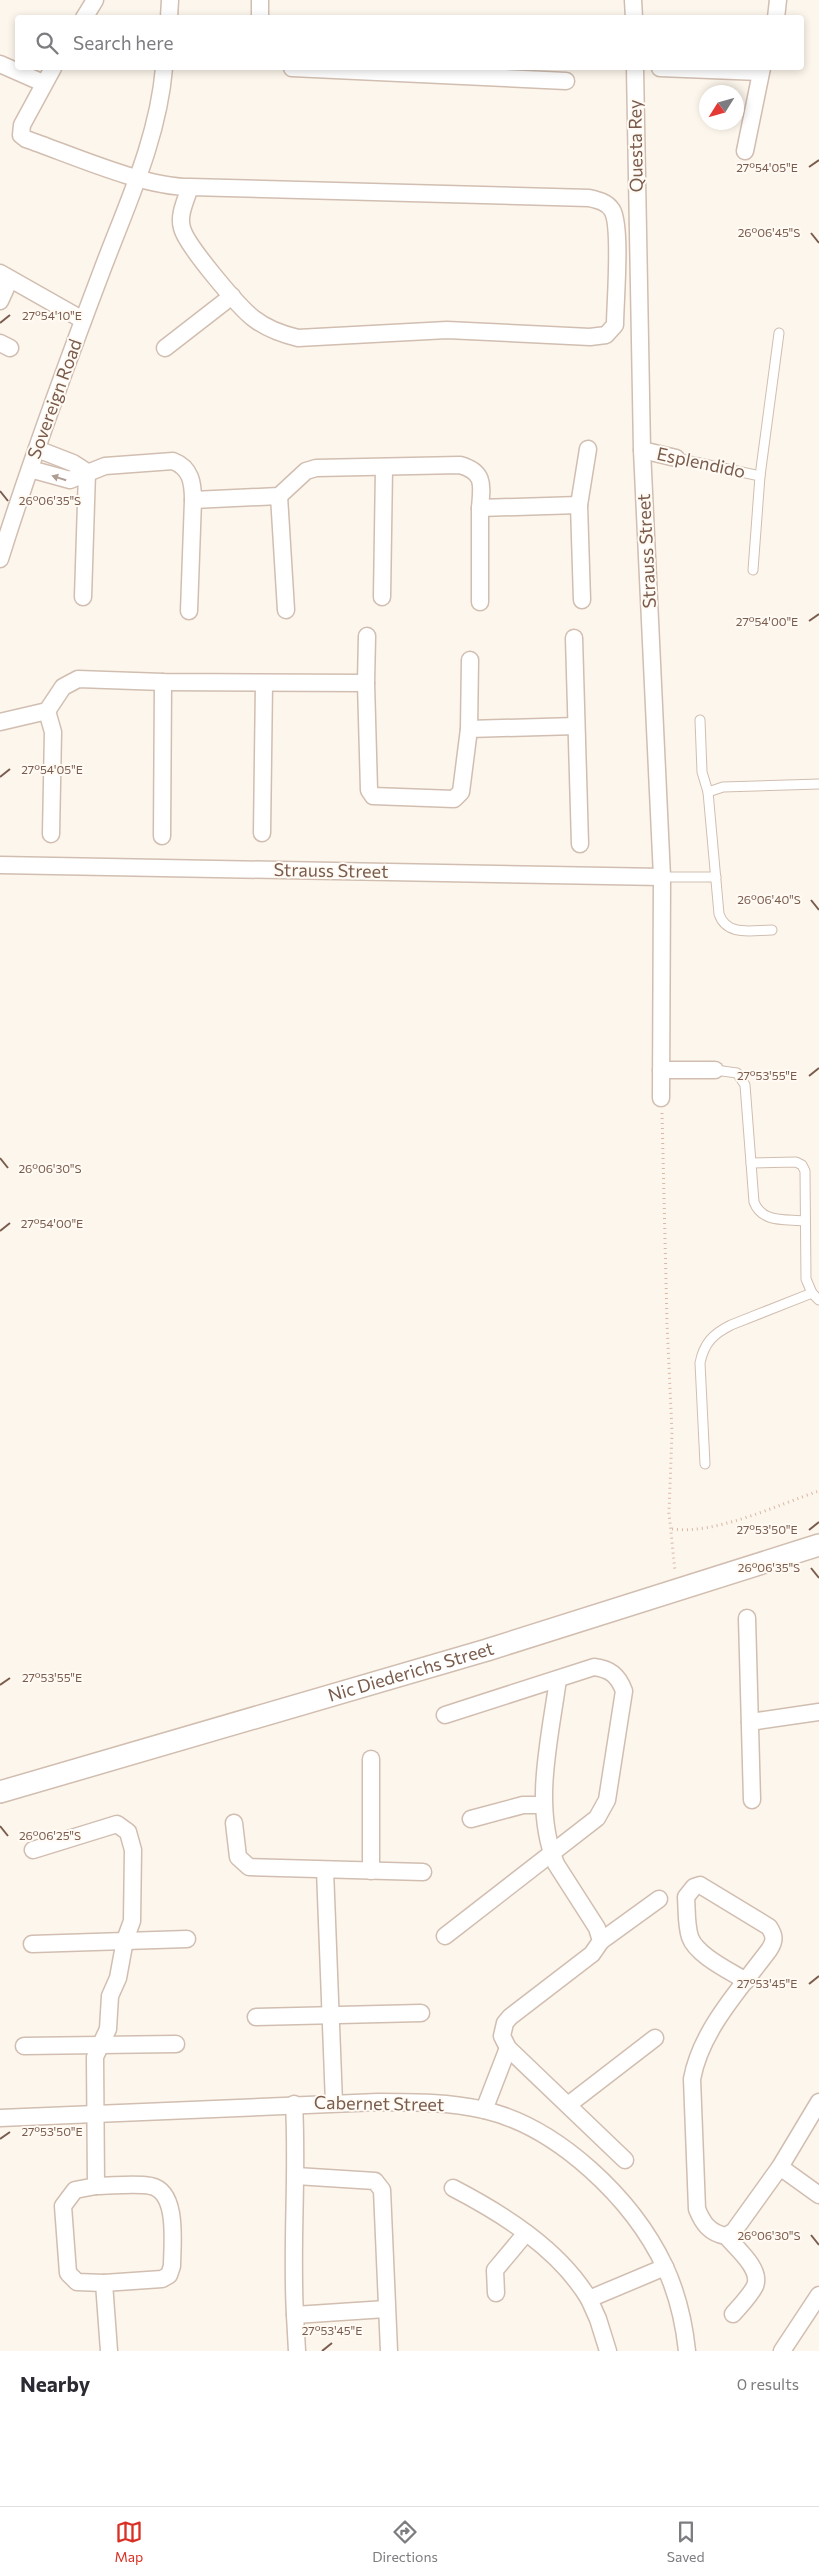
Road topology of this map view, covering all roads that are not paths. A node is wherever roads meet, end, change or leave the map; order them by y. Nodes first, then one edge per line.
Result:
1 (96, 0) edge
2 (170, 0) edge
3 (260, 0) edge
4 (633, 0) edge
5 (778, 0) edge
6 (86, 15) edge
7 (169, 15) edge
8 (260, 15) edge
9 (634, 15) edge
10 (776, 15) edge
11 (0, 64) edge
12 (52, 70) edge
13 (164, 70) edge
14 (334, 70) edge
15 (635, 70) edge
16 (761, 70) edge
17 (566, 81) dead end
18 (43, 83) junction
19 (745, 151) dead end
20 (138, 178) junction
21 (190, 187) junction
22 (638, 225) joint
23 (5, 276) edge
24 (232, 296) junction
25 (0, 301) edge
26 (83, 320) junction
27 (778, 333) dead end
28 (165, 348) dead end
29 (37, 449) junction
30 (588, 449) dead end
31 (642, 450) junction
32 (676, 458) joint
33 (384, 468) junction
34 (30, 469) junction
35 (87, 472) junction
36 (760, 476) junction
37 (279, 496) junction
38 (193, 500) junction
39 (579, 505) junction
40 (480, 508) junction
41 (7, 515) edge
42 (0, 559) edge
43 (753, 570) dead end
44 (83, 597) dead end
45 (382, 598) dead end
46 (582, 600) dead end
47 (480, 602) dead end
48 (286, 610) dead end
49 (189, 611) dead end
50 (367, 636) dead end
51 (574, 638) dead end
52 (470, 660) dead end
53 (163, 682) junction
54 (264, 683) junction
55 (366, 683) junction
56 (47, 711) junction
57 (700, 720) dead end
58 (0, 722) edge
59 (576, 726) junction
60 (469, 729) junction
61 (819, 784) edge
62 (708, 792) junction
63 (262, 833) dead end
64 (52, 834) dead end
65 (162, 836) dead end
66 (580, 844) dead end
67 (0, 865) edge
68 (662, 877) junction
69 (716, 877) junction
70 (772, 930) dead end
71 (661, 1070) junction
72 (715, 1070) joint
73 (662, 1098) road end
74 (751, 1164) junction
75 (804, 1221) junction
76 (812, 1293) junction
77 (819, 1300) edge
78 (704, 1464) dead end
79 (819, 1545) edge
80 (747, 1618) dead end
81 (558, 1679) junction
82 (819, 1712) edge
83 (445, 1715) dead end
84 (750, 1722) junction
85 (371, 1759) dead end
86 (0, 1792) edge
87 (752, 1800) dead end
88 (543, 1805) junction
89 (471, 1819) dead end
90 (234, 1823) dead end
91 (33, 1850) dead end
92 (552, 1853) junction
93 (325, 1870) junction
94 (371, 1871) junction
95 (423, 1872) dead end
96 (659, 1899) dead end
97 (445, 1936) dead end
98 (187, 1939) dead end
99 (125, 1940) junction
100 (601, 1941) junction
101 (32, 1944) dead end
102 (746, 1981) junction
103 (421, 2013) dead end
104 (330, 2014) junction
105 (256, 2017) dead end
106 (655, 2038) dead end
107 (176, 2044) dead end
108 (101, 2045) junction
109 (24, 2046) dead end
110 (508, 2048) junction
111 (819, 2102) edge
112 (334, 2103) junction
113 (294, 2104) junction
114 (568, 2105) junction
115 (484, 2110) junction
116 (94, 2115) junction
117 (0, 2118) edge
118 (625, 2160) dead end
119 (780, 2167) junction
120 (296, 2176) junction
121 (96, 2186) junction
122 (453, 2188) dead end
123 (819, 2195) edge
124 (526, 2233) junction
125 (726, 2236) junction
126 (665, 2267) junction
127 (104, 2283) junction
128 (496, 2293) dead end
129 (819, 2296) edge
130 (589, 2299) junction
131 (386, 2309) junction
132 (733, 2314) dead end
133 (295, 2315) junction
134 (109, 2351) edge
135 (297, 2351) edge
136 (389, 2351) edge
137 (608, 2351) edge
138 (687, 2351) edge
139 (782, 2351) edge

1 - 6 street
2 - 7 street
3 - 8 street
4 - 9 street
5 - 10 street
11 - 18 street
12 - 18 street
13 - 20 street, Sovereign Road
14 - 17 street
15 - 22 street, Questa Rey
16 - 19 street
18 - 20 street
20 - 21 street
20 - 26 street, Sovereign Road
21 - 24 street
21 - 24 street
22 - 31 street, Strauss Street
23 - 25 street
23 - 26 street
24 - 28 street
26 - 29 street, Sovereign Road
27 - 36 lane
29 - 34 street, Sovereign Road
29 - 35 street
30 - 39 street
31 - 32 street, Esplendido
31 - 68 street, Strauss Street
32 - 36 lane, Esplendido
33 - 37 street
33 - 40 street
33 - 45 street
35 -> 34 street
34 - 41 street, Sovereign Road
35 - 38 street
35 - 44 street
36 - 43 lane
37 - 38 street
37 - 48 street
38 - 49 street
39 - 40 street
39 - 46 street
40 - 47 street
41 - 42 street, Sovereign Road
50 - 55 street
51 - 59 street
52 - 60 street
53 - 54 street
53 - 56 street
53 - 65 street
54 - 55 street
54 - 63 street
55 - 60 street
56 - 58 street
56 - 64 street
57 - 62 lane
59 - 60 street
59 - 66 street
61 - 62 lane
62 - 69 lane
67 - 68 street, Strauss Street
68 - 69 lane
68 - 71 street, Strauss Street
69 - 70 lane
71 - 72 street
71 - 73 street, Strauss Street
72 - 74 lane
74 - 75 lane
74 - 75 lane
75 - 76 lane
76 - 77 lane
76 - 78 lane
79 - 86 street, Nic Diederichs Street
80 - 84 street
81 - 83 street
81 - 88 street
81 - 92 street
82 - 84 street
84 - 87 street
85 - 94 street
88 - 89 street
88 - 92 street
90 - 93 street
91 - 99 street
92 - 97 street
92 - 100 street
93 - 94 street
93 - 104 street
94 - 95 street
96 - 100 street
98 - 99 street
99 - 101 street
99 - 108 street
100 - 110 street
102 - 102 street
102 - 125 street
103 - 104 street
104 - 105 street
104 - 112 street
106 - 114 street
107 - 108 street
108 - 109 street
108 - 116 street
110 - 114 street
110 - 115 street
111 - 119 street
112 - 113 street, Cabernet Street
112 - 115 street, Cabernet Street
113 - 116 street, Cabernet Street
113 - 120 street
114 - 118 street
115 - 126 street, Cabernet Street
116 - 117 street, Cabernet Street
116 - 121 street
119 - 123 street
119 - 125 street
120 - 131 street
120 - 133 street
121 - 127 street
121 - 127 street
122 - 124 street
124 - 128 street
124 - 130 street
125 - 132 street
126 - 130 street
126 - 138 street, Cabernet Street
127 - 134 street
129 - 139 street
130 - 137 street
131 - 133 street
131 - 136 street
133 - 135 street

